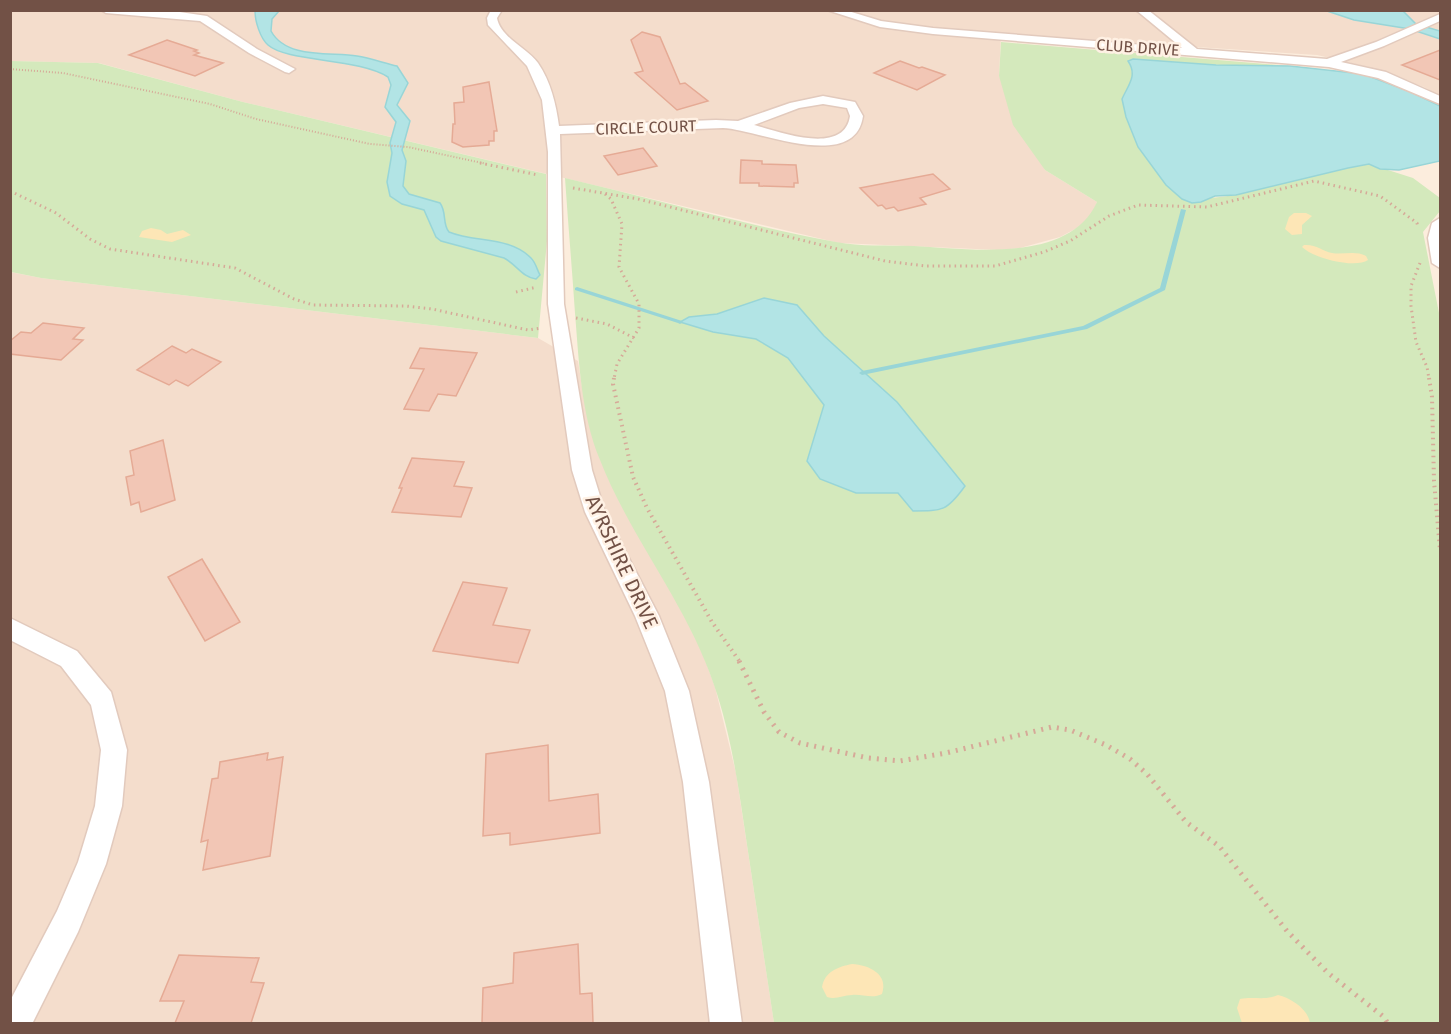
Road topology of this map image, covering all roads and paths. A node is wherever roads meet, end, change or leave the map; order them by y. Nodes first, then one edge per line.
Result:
1 (106, 10) edge
2 (497, 10) edge
3 (832, 10) edge
4 (1141, 10) edge
5 (1440, 17) edge
6 (1193, 51) junction
7 (1329, 63) junction
8 (10, 69) edge
9 (289, 69) dead end
10 (1440, 100) edge
11 (739, 125) junction
12 (554, 130) junction
13 (554, 181) junction
14 (10, 191) edge
15 (604, 194) junction
16 (1440, 223) edge
17 (1418, 229) dead end
18 (1419, 252) dead end
19 (1440, 262) edge
20 (558, 323) junction
21 (634, 338) junction
22 (1440, 550) edge
23 (10, 628) edge
24 (15, 1023) edge
25 (726, 1023) edge
26 (1388, 1023) edge

1 - 9 street
2 - 12 street, AYRSHIRE DRIVE
3 - 6 street, CLUB DRIVE
4 - 6 street
5 - 7 street
6 - 7 street, CLUB DRIVE
7 - 10 street, CLUB DRIVE
8 - 13 path
11 - 11 street, CIRCLE COURT
11 - 12 street, CIRCLE COURT
12 - 13 street, AYRSHIRE DRIVE
13 - 15 path
13 - 20 street, AYRSHIRE DRIVE
14 - 20 path
15 - 17 path
15 - 21 path
16 - 19 street
18 - 22 path
20 - 21 path
20 - 25 street, AYRSHIRE DRIVE
21 - 26 path
23 - 24 street

